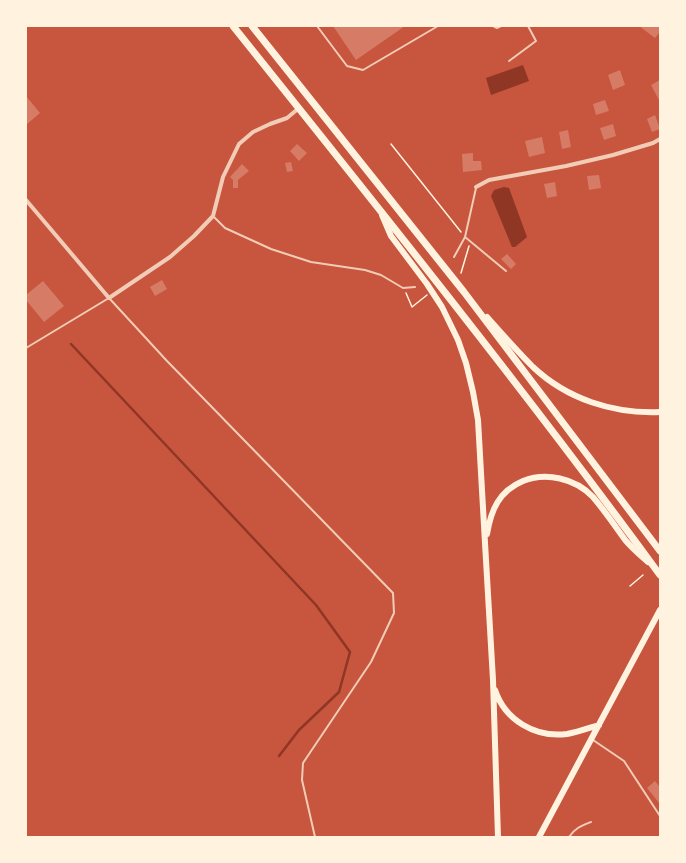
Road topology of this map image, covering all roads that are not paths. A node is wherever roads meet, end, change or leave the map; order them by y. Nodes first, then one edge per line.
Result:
1 (233, 26) edge
2 (252, 26) edge
3 (317, 26) edge
4 (438, 26) edge
5 (493, 26) edge
6 (501, 26) edge
7 (528, 26) edge
8 (509, 61) dead end
9 (299, 108) junction
10 (660, 139) edge
11 (476, 187) joint
12 (26, 200) edge
13 (376, 205) junction
14 (213, 216) junction
15 (465, 237) junction
16 (454, 257) dead end
17 (506, 271) dead end
18 (415, 287) dead end
19 (464, 292) junction
20 (109, 298) junction
21 (26, 348) edge
22 (660, 412) edge
23 (485, 543) junction
24 (660, 551) edge
25 (658, 573) edge
26 (660, 610) edge
27 (493, 680) junction
28 (600, 725) junction
29 (592, 739) junction
30 (660, 816) edge
31 (592, 822) dead end
32 (315, 837) edge
33 (498, 837) edge
34 (539, 837) edge
35 (569, 837) edge

1 - 9 highway
2 - 19 highway
3 - 4 lane
5 - 6 lane
7 - 8 lane
9 - 13 highway
9 - 14 street
10 - 11 street
11 - 15 lane
12 - 20 street
13 - 23 main road
13 - 25 highway
14 - 18 lane
14 - 20 street
15 - 16 lane
15 - 17 lane
19 - 22 main road
19 - 24 highway
20 - 21 lane
20 - 32 lane
23 - 25 main road
23 - 27 main road
26 - 28 main road
27 - 28 main road
27 - 33 main road
28 - 29 main road
29 - 30 lane
29 - 34 main road
31 - 35 lane

